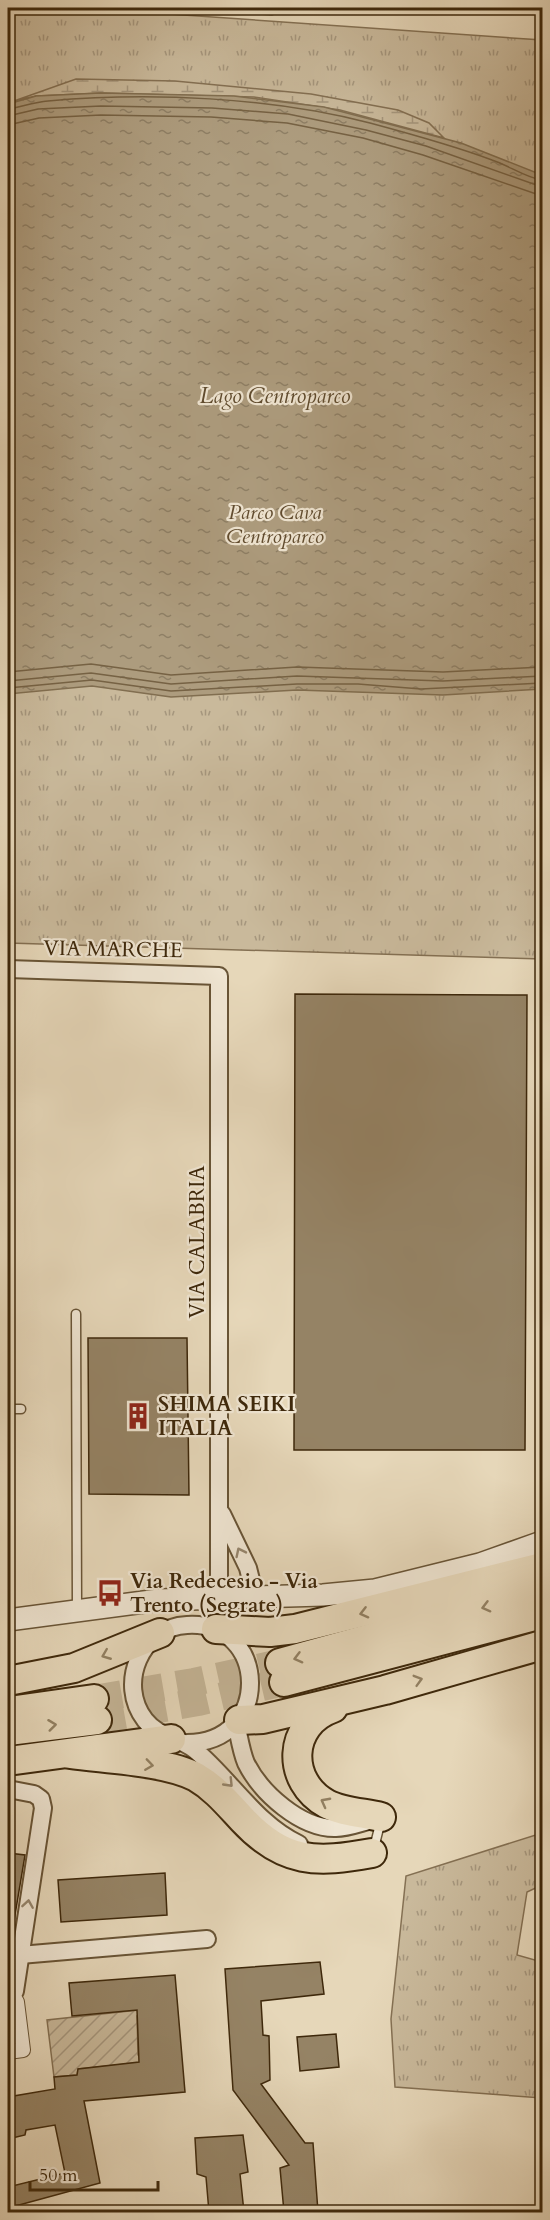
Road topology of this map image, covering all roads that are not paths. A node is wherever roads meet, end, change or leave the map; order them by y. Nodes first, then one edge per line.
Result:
1 (234, 8) edge
2 (272, 10) dead end
3 (8, 969) edge
4 (218, 975) joint
5 (76, 1314) dead end
6 (8, 1409) edge
7 (21, 1409) dead end
8 (220, 1510) junction
9 (543, 1542) edge
10 (543, 1567) edge
11 (543, 1591) edge
12 (255, 1596) junction
13 (219, 1597) junction
14 (77, 1610) junction
15 (543, 1614) edge
16 (8, 1620) edge
17 (216, 1629) junction
18 (160, 1634) junction
19 (543, 1645) edge
20 (8, 1681) edge
21 (385, 1690) junction
22 (8, 1711) edge
23 (237, 1722) junction
24 (8, 1731) edge
25 (179, 1741) junction
26 (70, 1754) junction
27 (8, 1761) edge
28 (8, 1789) edge
29 (381, 1817) junction
30 (372, 1853) junction
31 (207, 1939) dead end
32 (20, 1955) junction
33 (10, 1998) edge
34 (8, 2052) edge

1 - 2 lane
3 - 4 street, VIA MARCHE
4 - 8 street, VIA CALABRIA
5 - 14 lane
6 - 7 lane
12 -> 8 street, VIA CALABRIA
8 - 13 street, VIA CALABRIA
9 - 12 street
10 -> 17 highway
11 -> 15 highway
12 - 13 street
13 - 14 street
14 - 16 street
17 - 18 street
17 - 23 street
18 -> 20 highway
18 - 25 street
21 -> 19 highway
21 - 23 highway
29 -> 21 highway
24 -> 22 highway
23 - 25 street
23 - 29 street
25 - 26 highway
25 -> 30 street
26 - 27 highway
26 -> 30 highway
32 -> 28 street
29 - 30 lane
31 - 32 street
32 - 33 street
33 - 34 street

